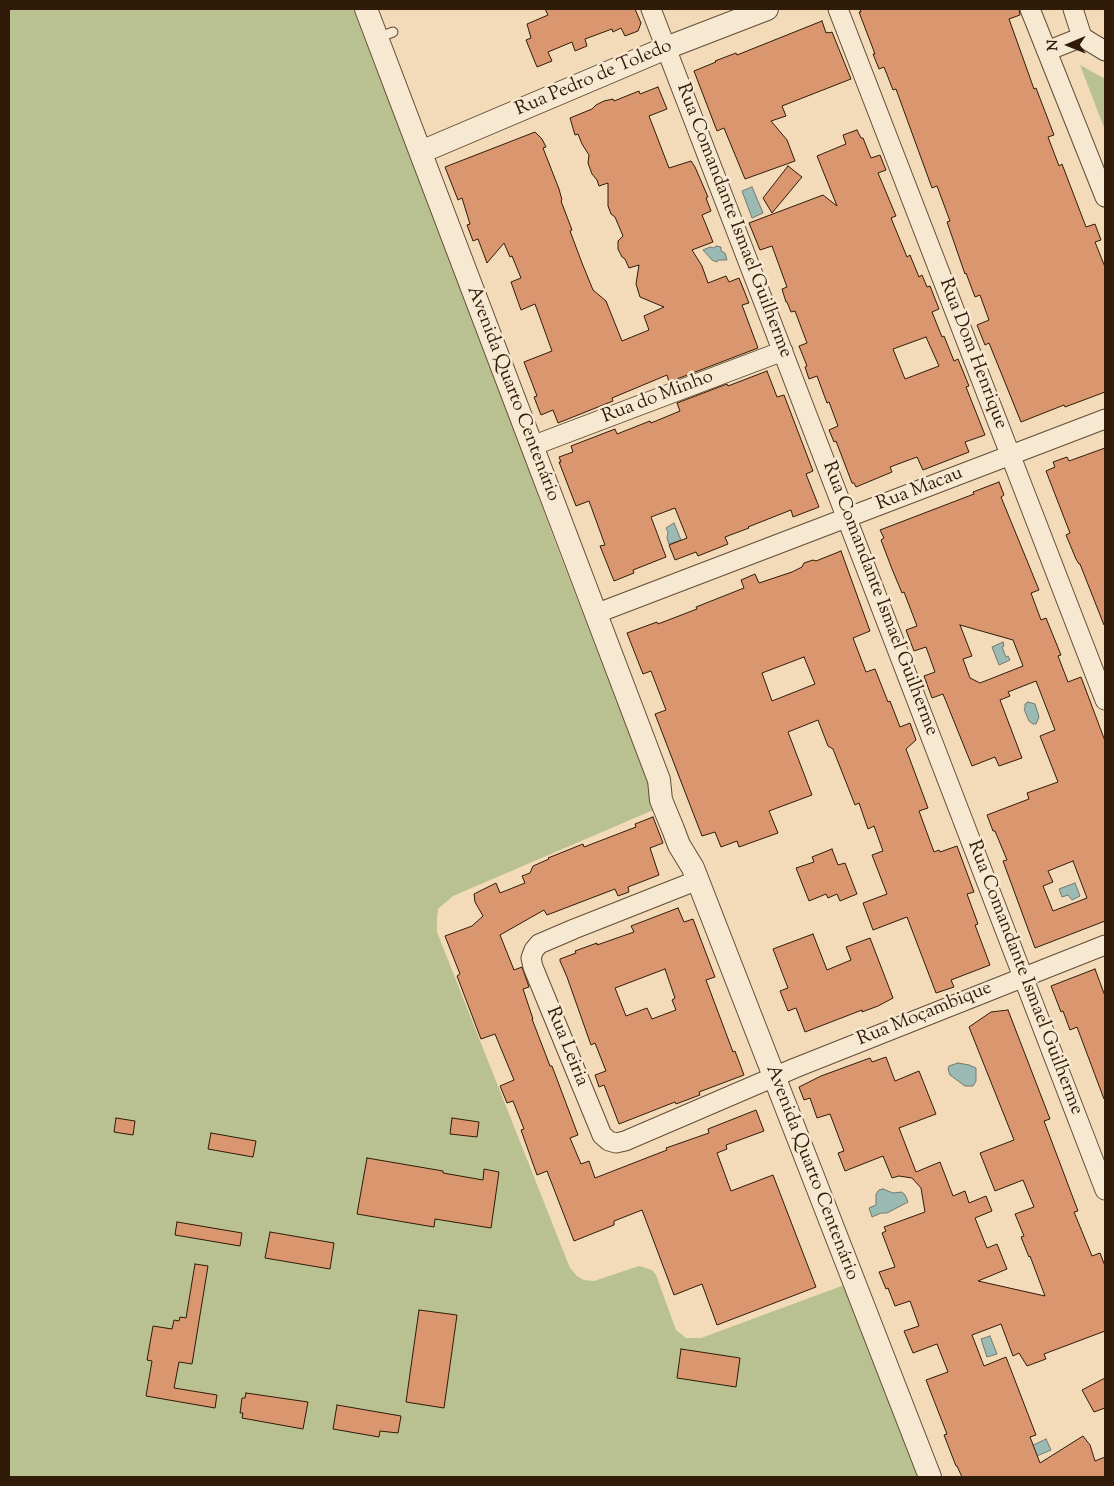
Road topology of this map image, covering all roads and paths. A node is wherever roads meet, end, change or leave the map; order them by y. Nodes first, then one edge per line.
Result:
1 (366, 9) edge
2 (651, 9) edge
3 (767, 9) edge
4 (838, 9) edge
5 (1030, 9) edge
6 (1073, 9) edge
7 (1082, 37) junction
8 (666, 48) junction
9 (1047, 51) junction
10 (1105, 51) edge
11 (421, 152) junction
12 (1105, 197) edge
13 (783, 351) junction
14 (1105, 419) edge
15 (532, 446) junction
16 (1012, 455) junction
17 (848, 518) junction
18 (595, 614) junction
19 (1105, 700) edge
20 (696, 874) junction
21 (1105, 945) edge
22 (1023, 976) junction
23 (774, 1076) junction
24 (1105, 1190) edge
25 (930, 1477) edge

1 - 11 street, Avenida Quarto Centenário
2 - 8 street, Rua Comandante Ismael Guilherme
3 - 8 street, Rua Pedro de Toledo
4 - 16 street, Rua Dom Henrique
5 - 9 street
6 - 7 street
7 - 9 street
7 - 10 street
8 - 11 street, Rua Pedro de Toledo
8 - 13 street, Rua Comandante Ismael Guilherme
9 - 12 street
11 - 15 street, Avenida Quarto Centenário
13 - 15 street, Rua do Minho
13 - 17 street, Rua Comandante Ismael Guilherme
14 - 16 street, Rua Macau
15 - 18 street, Avenida Quarto Centenário
16 - 17 street, Rua Macau
16 - 19 street, Rua Dom Henrique
17 - 18 street, Rua Macau
17 - 22 street, Rua Comandante Ismael Guilherme
18 - 20 street, Avenida Quarto Centenário
20 - 23 street, Avenida Quarto Centenário
20 - 23 street, Rua Leiria
21 - 22 street, Rua Moçambique
22 - 23 street, Rua Moçambique
22 - 24 street, Rua Comandante Ismael Guilherme
23 - 25 street, Avenida Quarto Centenário

